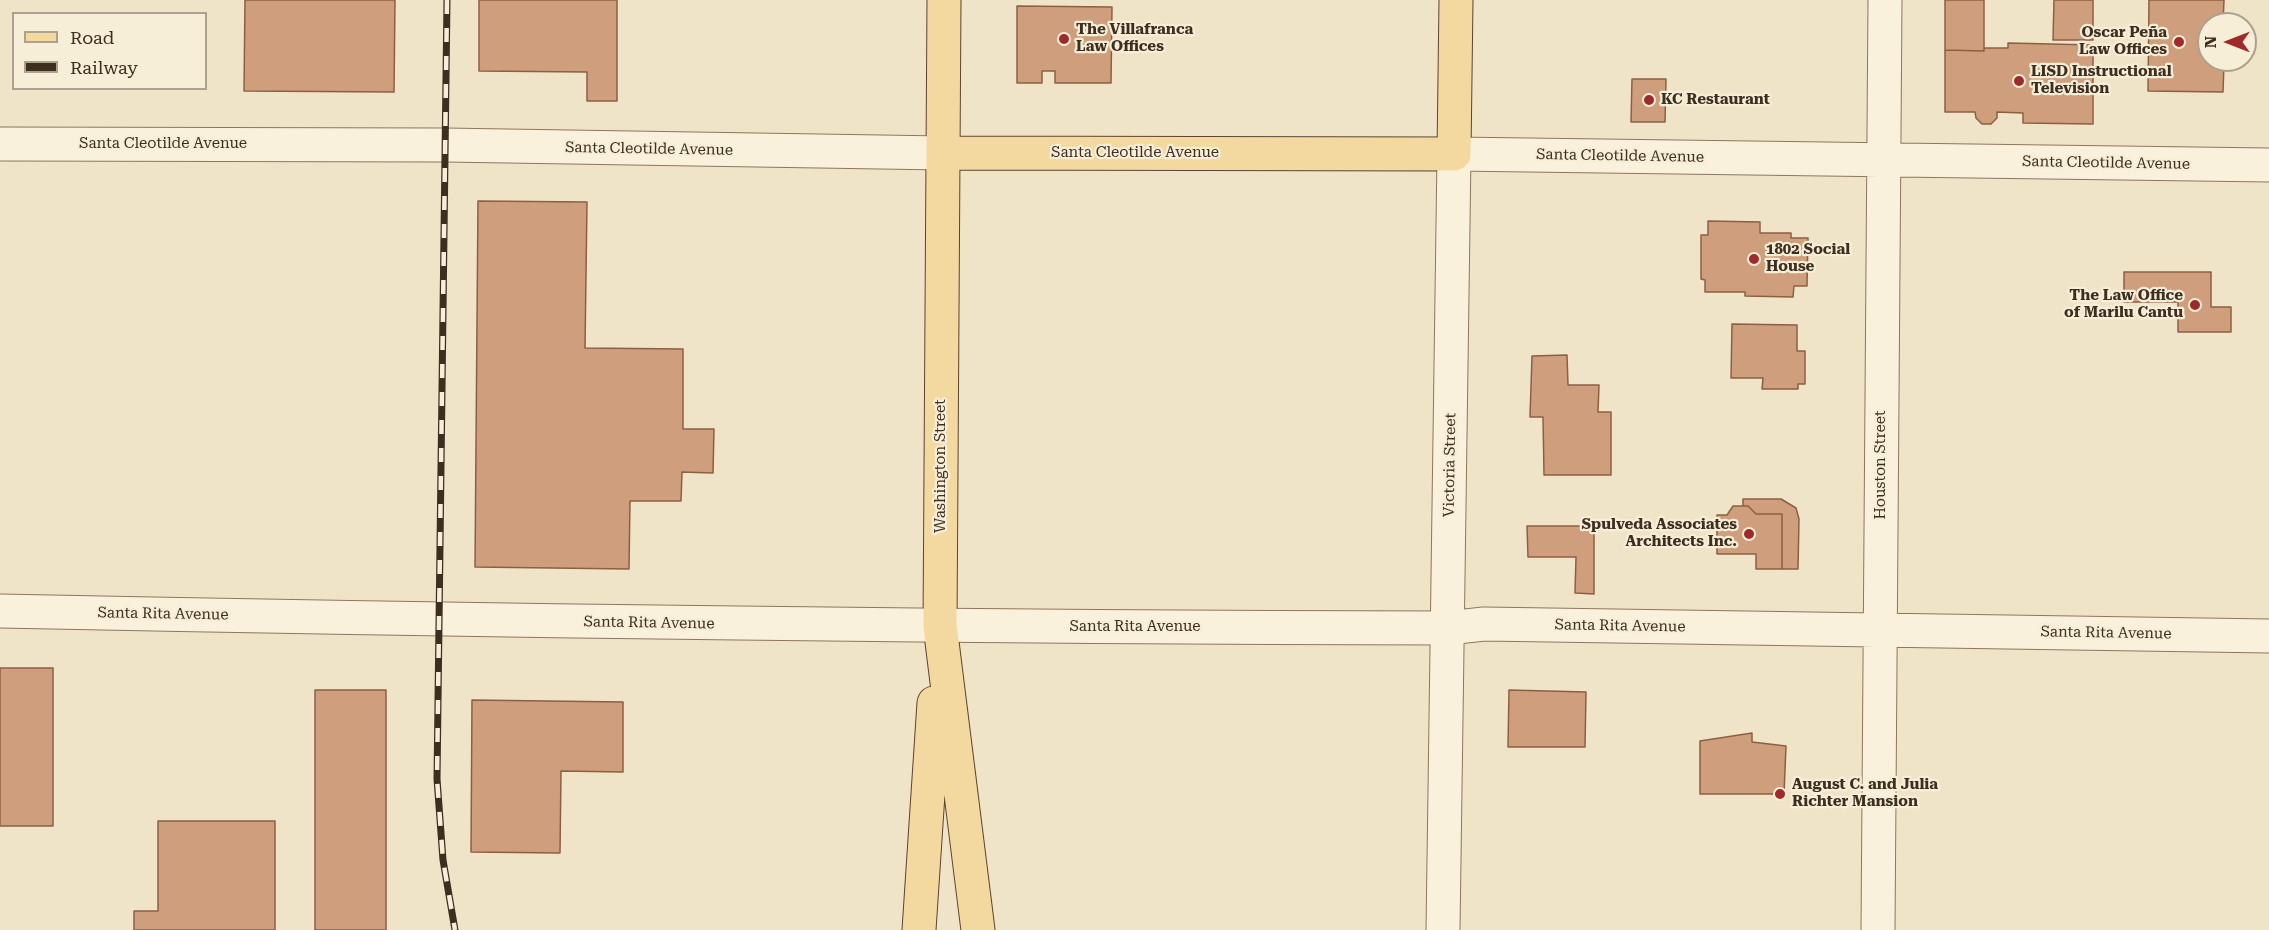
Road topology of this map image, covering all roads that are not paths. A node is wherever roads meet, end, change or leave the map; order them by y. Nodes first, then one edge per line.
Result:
1 (944, 0) edge
2 (1456, 0) edge
3 (1885, 0) edge
4 (0, 144) edge
5 (943, 153) junction
6 (1454, 154) junction
7 (1883, 160) junction
8 (2269, 165) edge
9 (0, 611) edge
10 (940, 626) junction
11 (1448, 628) junction
12 (1879, 630) junction
13 (2269, 636) edge
14 (919, 930) edge
15 (978, 930) edge
16 (1443, 930) edge
17 (1878, 930) edge

1 - 5 main road, Washington Street
2 - 6 main road, Victoria Street
3 - 7 street, Houston Street
4 - 5 street, Santa Cleotilde Avenue
5 - 6 main road, Santa Cleotilde Avenue
5 - 10 main road, Washington Street
6 - 7 street, Santa Cleotilde Avenue
6 - 11 street, Victoria Street
7 - 8 street, Santa Cleotilde Avenue
7 - 12 street, Houston Street
9 - 10 street, Santa Rita Avenue
10 - 11 street, Santa Rita Avenue
10 - 14 main road
10 - 15 main road, Washington Street
11 - 12 street, Santa Rita Avenue
11 - 16 street, Victoria Street
12 - 13 street, Santa Rita Avenue
12 - 17 street, Houston Street

